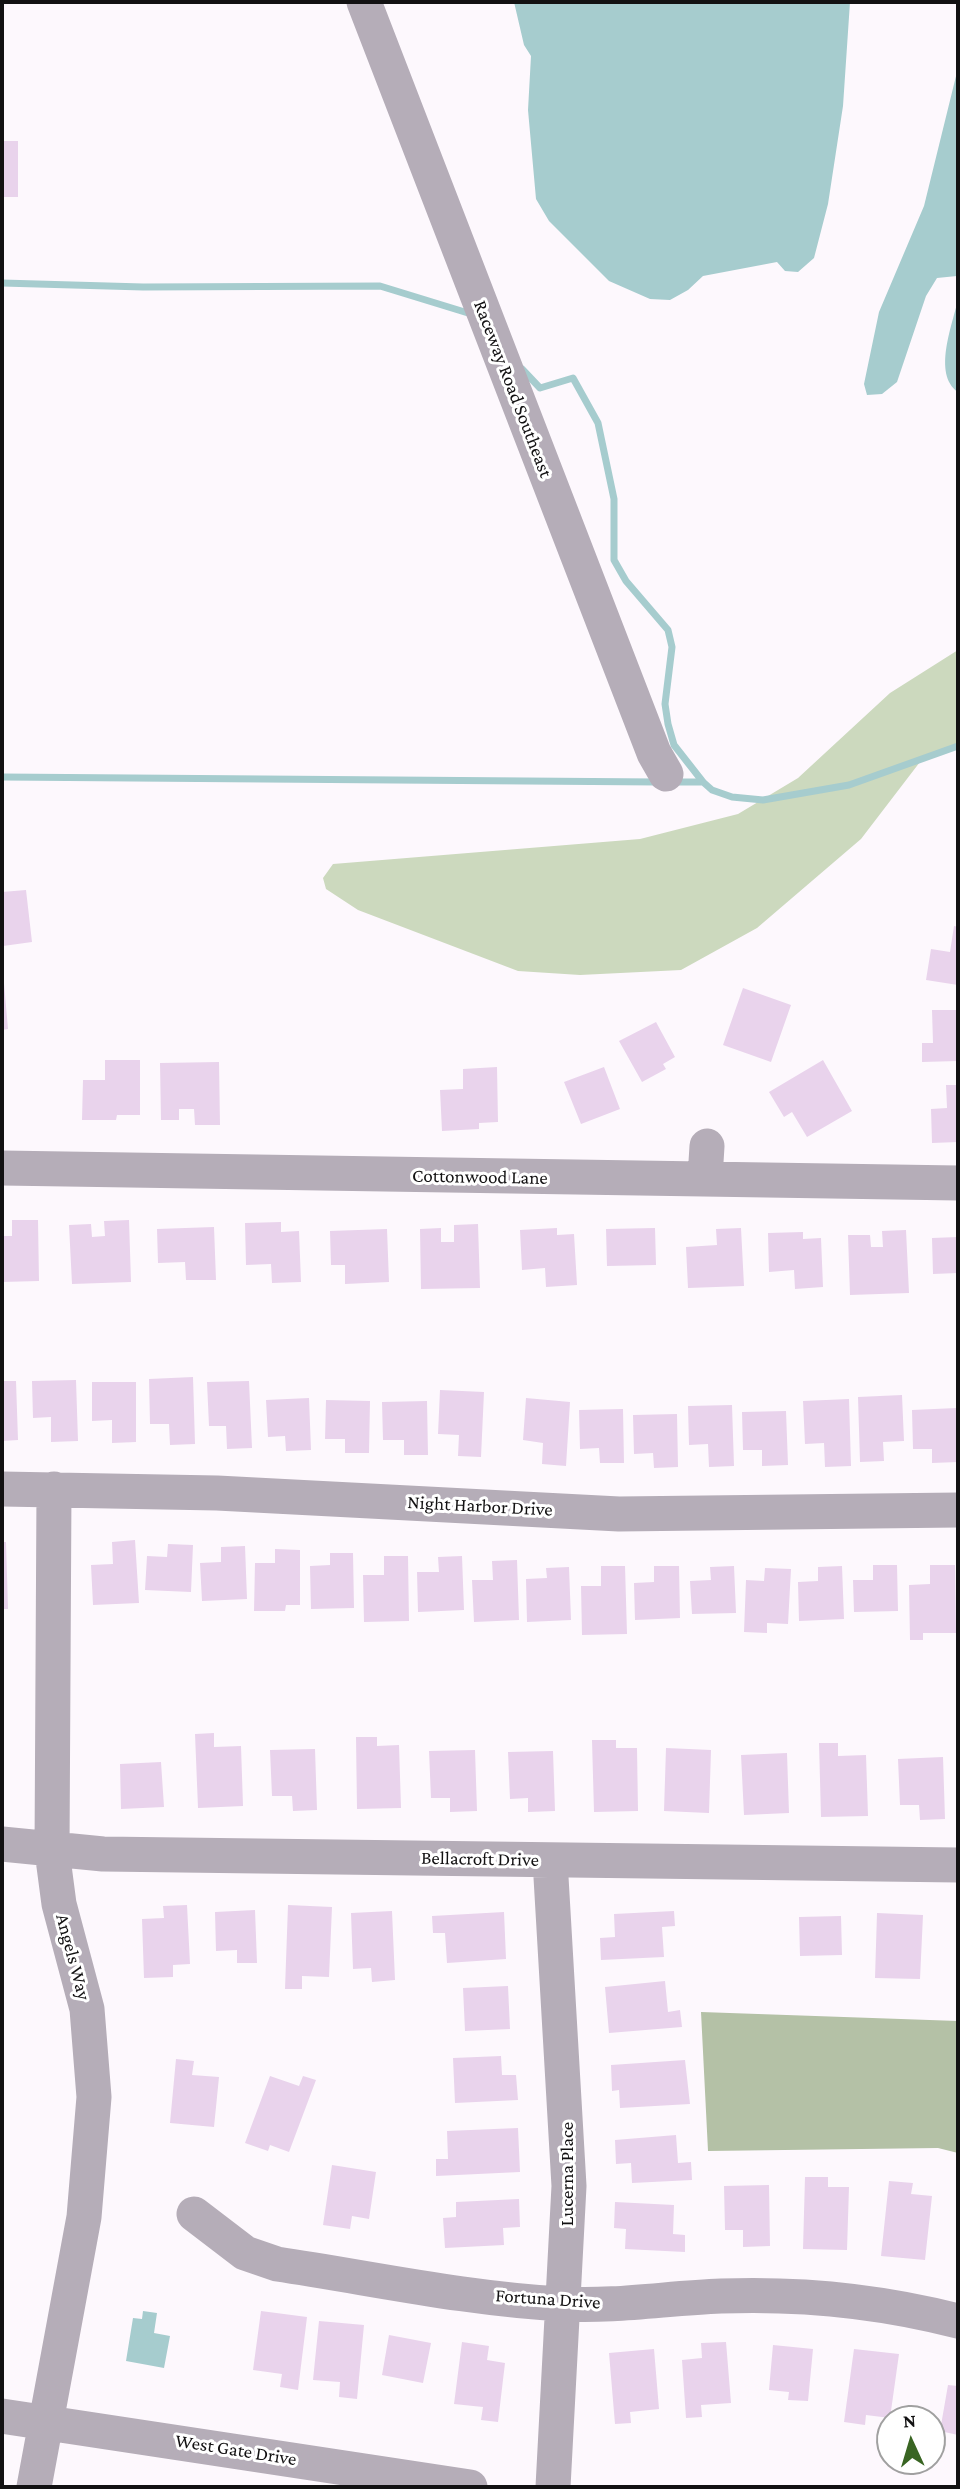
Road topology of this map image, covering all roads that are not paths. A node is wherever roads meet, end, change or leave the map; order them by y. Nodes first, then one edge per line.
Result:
1 (364, 2) edge
2 (666, 774) dead end
3 (2, 1168) edge
4 (958, 1183) edge
5 (2, 1489) edge
6 (54, 1489) junction
7 (958, 1510) edge
8 (2, 1844) edge
9 (52, 1851) junction
10 (550, 1860) junction
11 (958, 1865) edge
12 (194, 2214) dead end
13 (562, 2304) junction
14 (958, 2321) edge
15 (2, 2416) edge
16 (47, 2421) junction
17 (34, 2487) edge
18 (470, 2487) edge
19 (553, 2487) edge

1 - 2 street, Raceway Road Southeast
3 - 4 street, Cottonwood Lane
5 - 6 street, Night Harbor Drive
6 - 7 street, Night Harbor Drive
6 - 9 street, Angels Way
8 - 9 street, Bellacroft Drive
9 - 10 street, Bellacroft Drive
9 - 16 street, Angels Way
10 - 11 street, Bellacroft Drive
10 - 13 street, Lucerna Place
12 - 13 street, Fortuna Drive
13 - 14 street, Fortuna Drive
13 - 19 street, Lucerna Place
15 - 16 street, West Gate Drive
16 - 17 street, Angels Way
16 - 18 street, West Gate Drive

